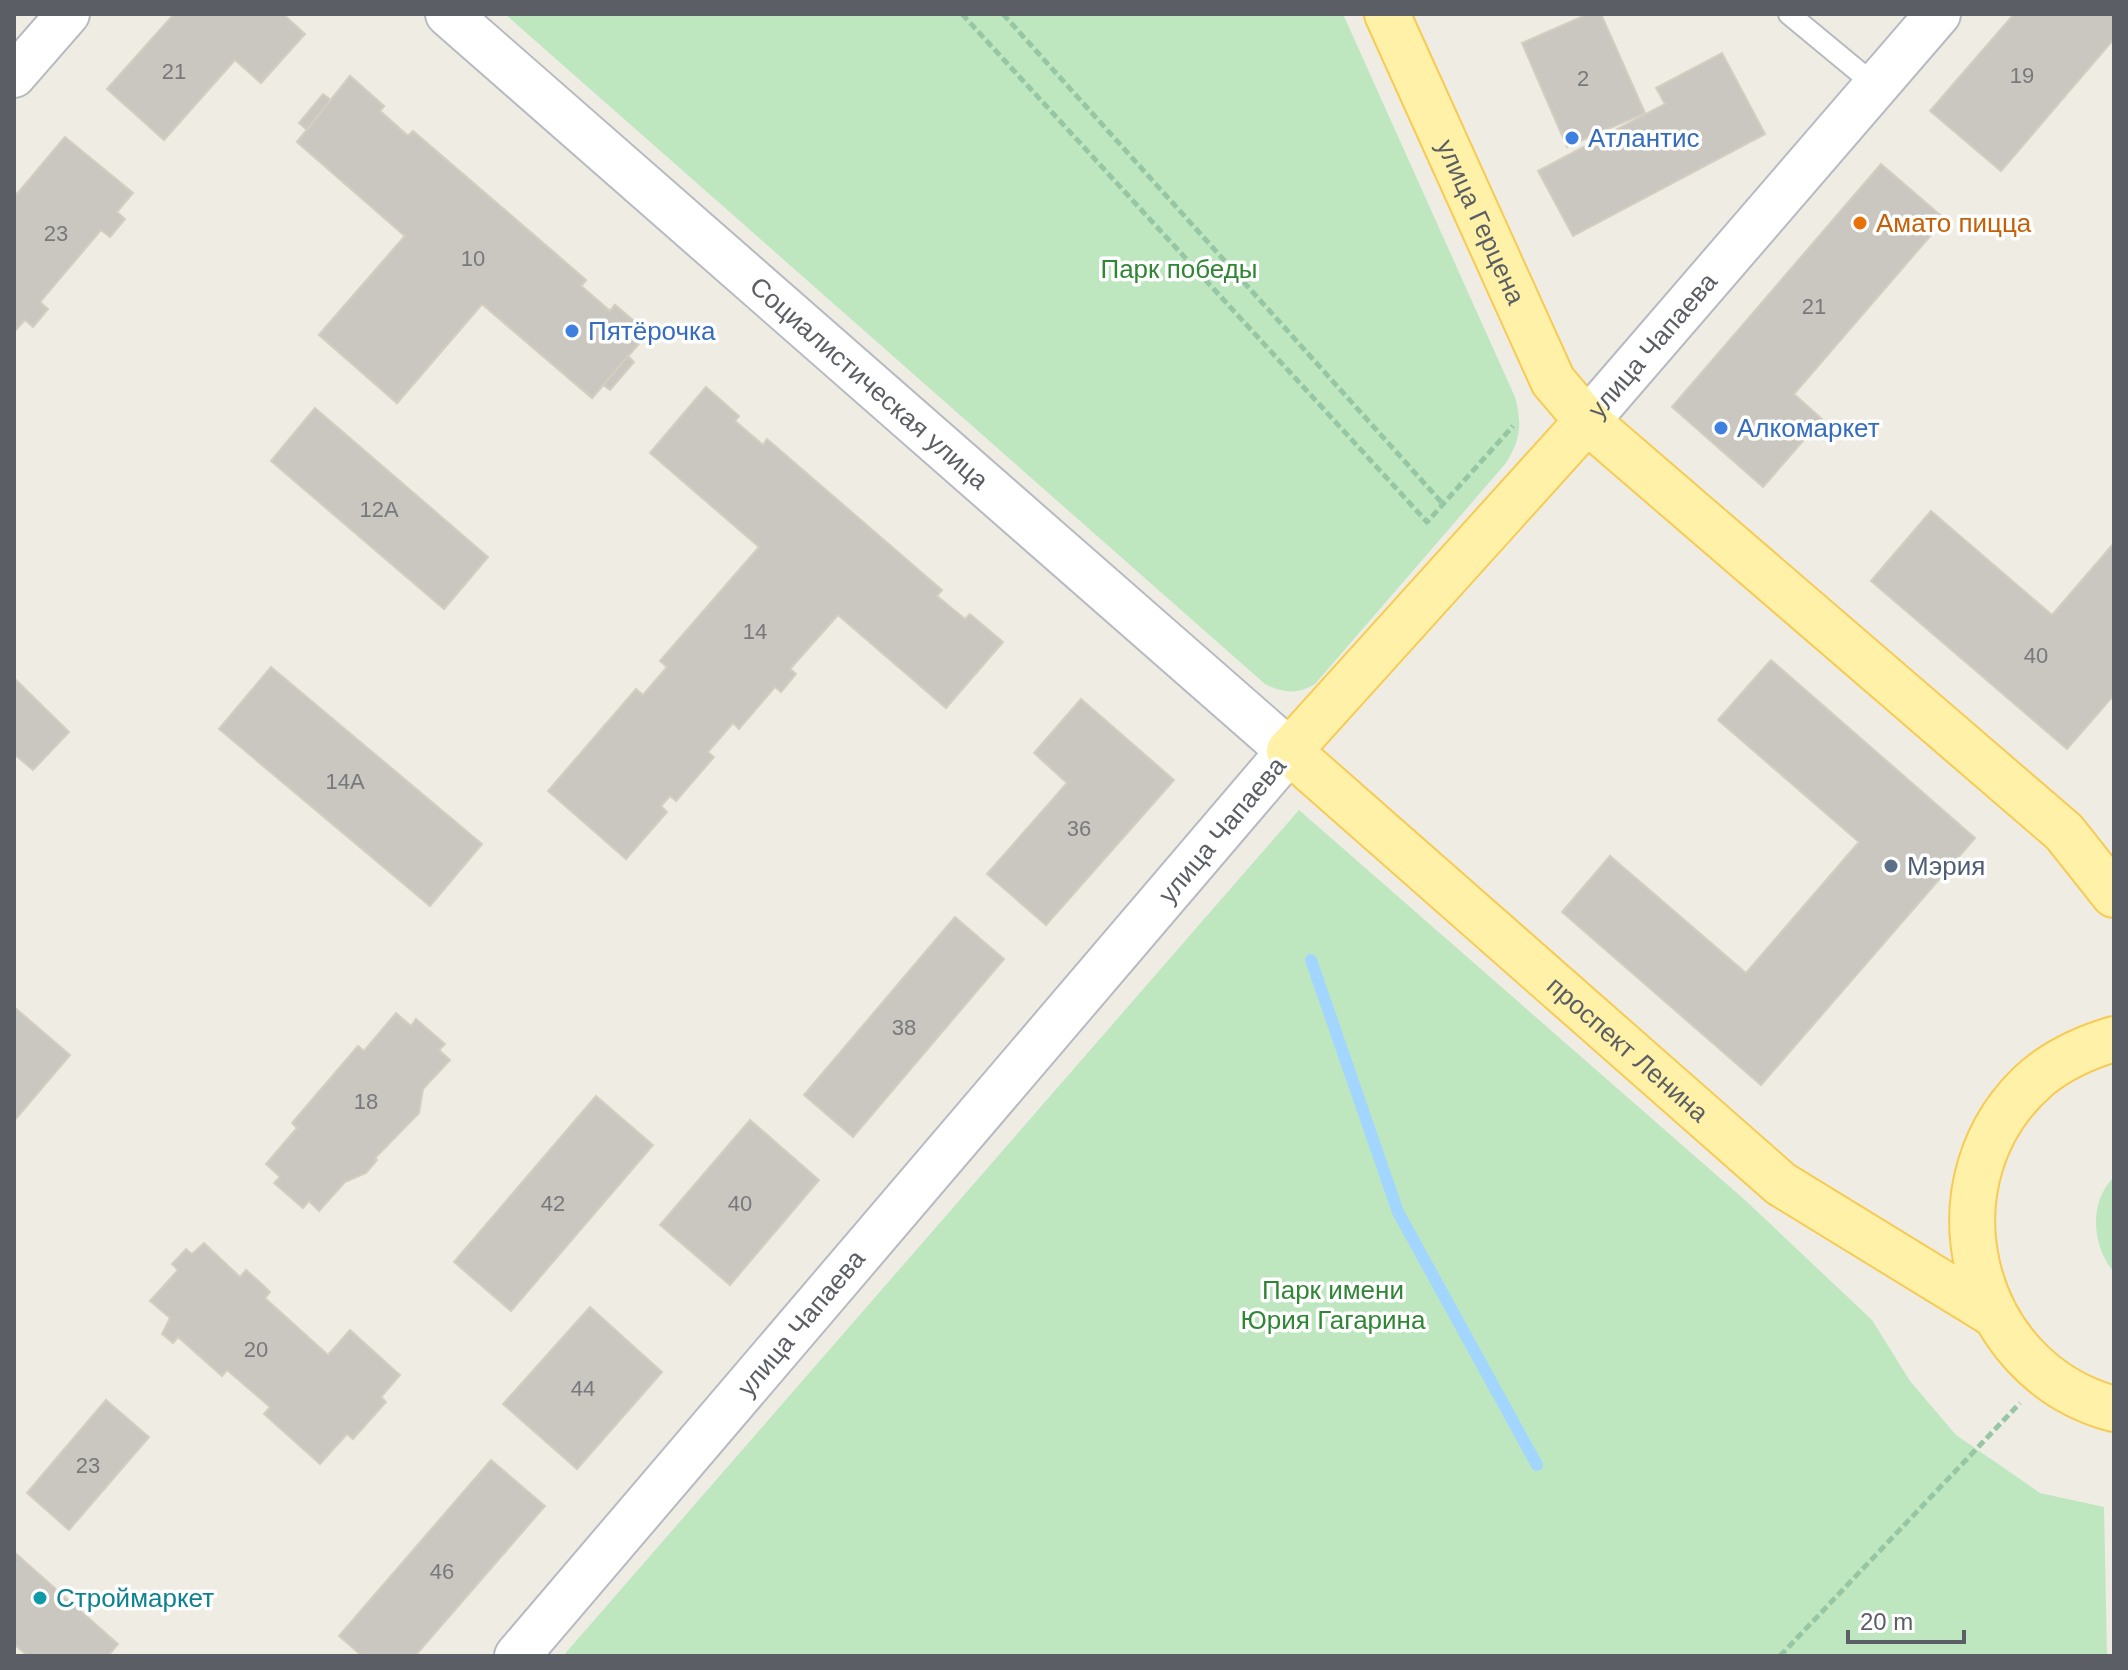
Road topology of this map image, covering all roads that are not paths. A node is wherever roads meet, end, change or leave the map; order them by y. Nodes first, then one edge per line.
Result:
1 (68, 14) edge
2 (448, 14) edge
3 (1387, 14) edge
4 (1789, 14) edge
5 (1938, 14) edge
6 (14, 76) edge
7 (1876, 86) junction
8 (1587, 421) junction
9 (1289, 751) junction
10 (2114, 895) edge
11 (2114, 1039) edge
12 (1993, 1314) junction
13 (2114, 1409) edge
14 (517, 1656) edge

1 - 6 street
2 - 9 street, Социалистическая улица
3 - 8 main road, улица Герцена
4 - 7 lane
5 - 7 street, улица Чапаева
7 - 8 street, улица Чапаева
8 - 9 main road, улица Чапаева
8 - 10 main road
9 - 12 main road, проспект Ленина
9 - 14 street, улица Чапаева
11 - 12 main road
12 - 13 main road

